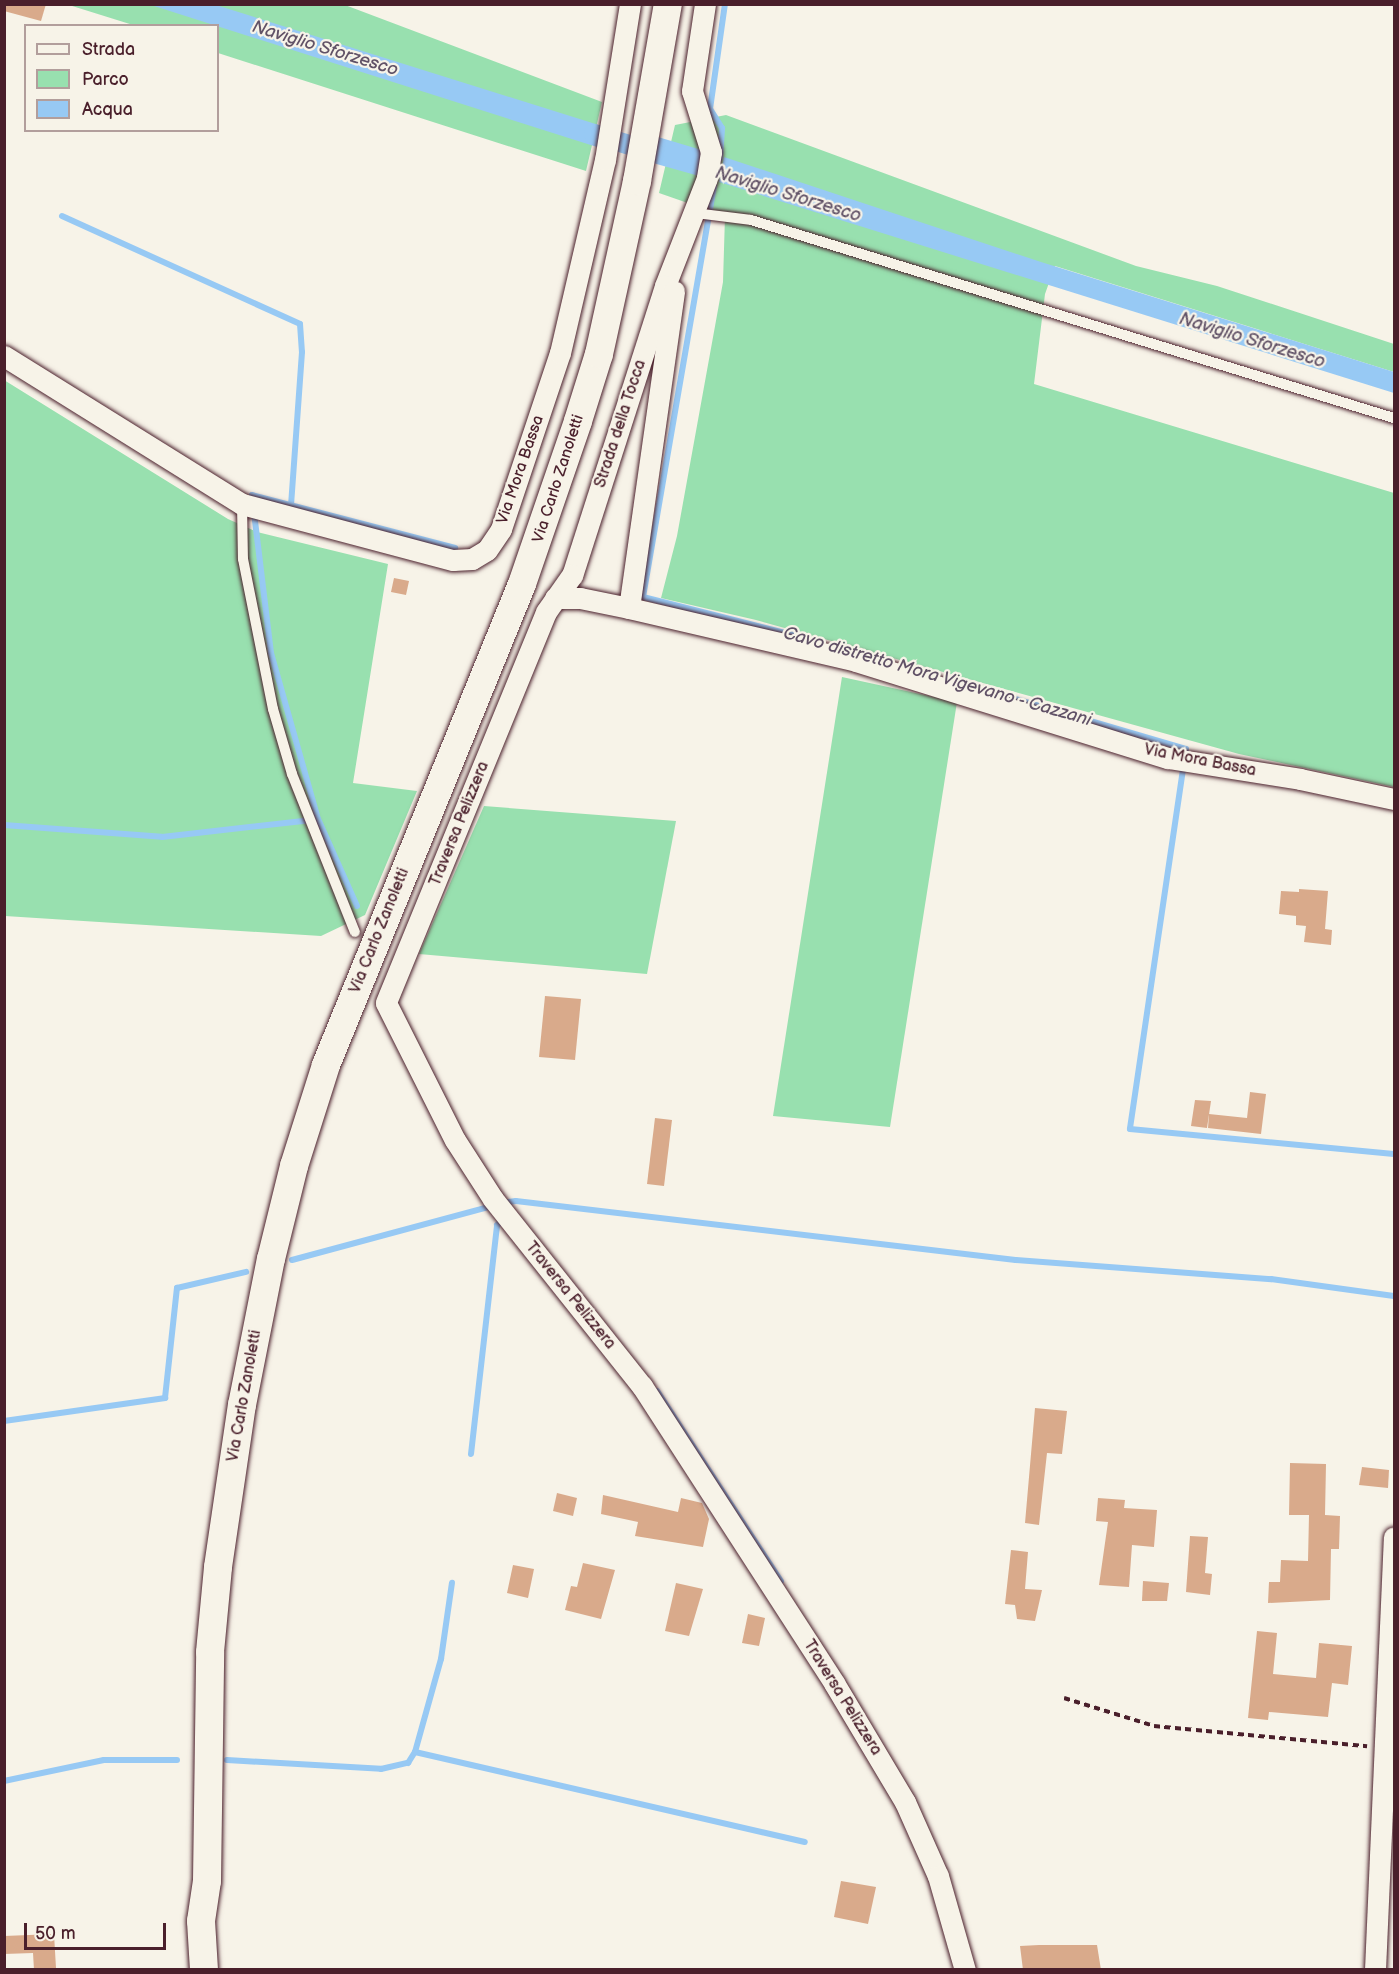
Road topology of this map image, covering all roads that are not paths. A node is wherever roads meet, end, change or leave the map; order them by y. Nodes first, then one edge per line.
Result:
1 (630, 4) edge
2 (668, 4) edge
3 (705, 4) edge
4 (699, 212) junction
5 (681, 247) junction
6 (4, 356) edge
7 (1395, 418) edge
8 (249, 505) junction
9 (555, 598) junction
10 (629, 608) junction
11 (1395, 799) edge
12 (355, 932) dead end
13 (1395, 1537) edge
14 (1394, 1559) edge
15 (207, 1881) junction
16 (204, 1970) edge
17 (221, 1970) edge
18 (965, 1970) edge
19 (1375, 1970) edge

1 - 8 street, Via Mora Bassa
2 - 15 main road, Via Carlo Zanoletti
3 - 4 street, Strada della Tocca
4 - 5 street, Strada della Tocca
4 - 7 lane
5 - 9 street, Strada della Tocca
5 - 10 street, Strada della Tocca
6 - 8 street, Via Mora Bassa
8 - 12 lane
9 - 10 street, Via Mora Bassa
9 - 18 street, Traversa Pelizzera
10 - 11 street, Via Mora Bassa
13 - 14 street
14 - 19 street
15 - 16 main road, Via Carlo Zanoletti
15 - 17 main road, Via Carlo Zanoletti

